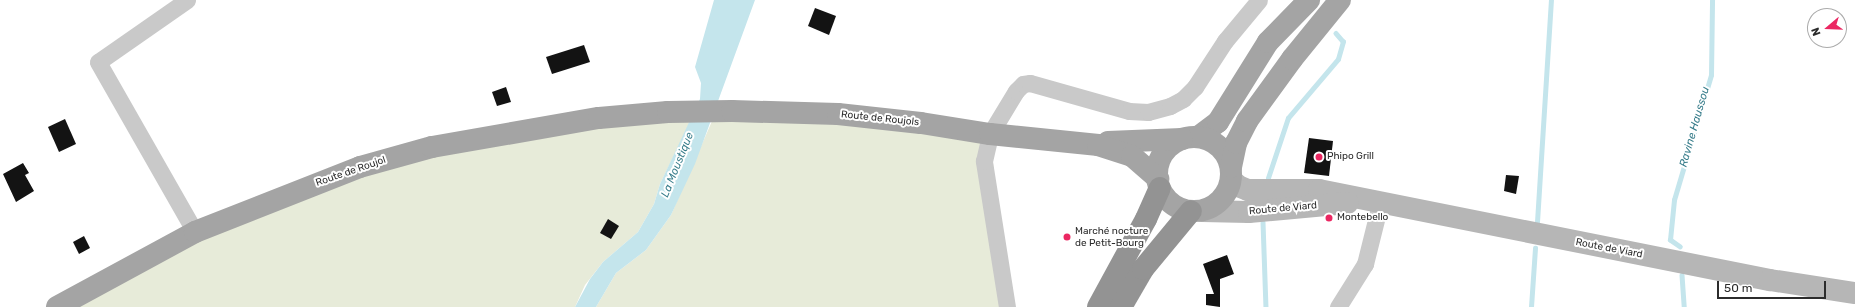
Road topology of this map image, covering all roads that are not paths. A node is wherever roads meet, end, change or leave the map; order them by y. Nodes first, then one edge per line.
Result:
1 (187, 0) edge
2 (1259, 0) edge
3 (1309, 0) edge
4 (1340, 0) edge
5 (668, 112) joint
6 (990, 134) junction
7 (1190, 138) junction
8 (1091, 144) junction
9 (1231, 173) junction
10 (1159, 184) junction
11 (1372, 203) junction
12 (1196, 211) junction
13 (195, 232) junction
14 (1855, 293) edge
15 (57, 307) edge
16 (1007, 307) edge
17 (1098, 307) edge
18 (1121, 307) edge
19 (1338, 307) edge

1 - 13 street
2 - 6 street
3 - 7 main road
4 - 9 main road
5 - 6 main road, Route de Roujols
5 - 13 main road, Route de Roujol
6 - 8 main road, Route de Roujols
6 - 16 street
7 - 8 main road, Route de Roujols
7 - 9 main road
7 - 10 main road
8 - 10 main road, Route de Roujols
9 - 11 main road, Route de Viard
9 - 12 main road
10 - 12 main road
10 - 17 highway
11 - 12 main road, Route de Viard
11 - 14 main road, Route de Viard
11 - 19 street
12 - 18 highway
13 - 15 main road, Route de Roujol

